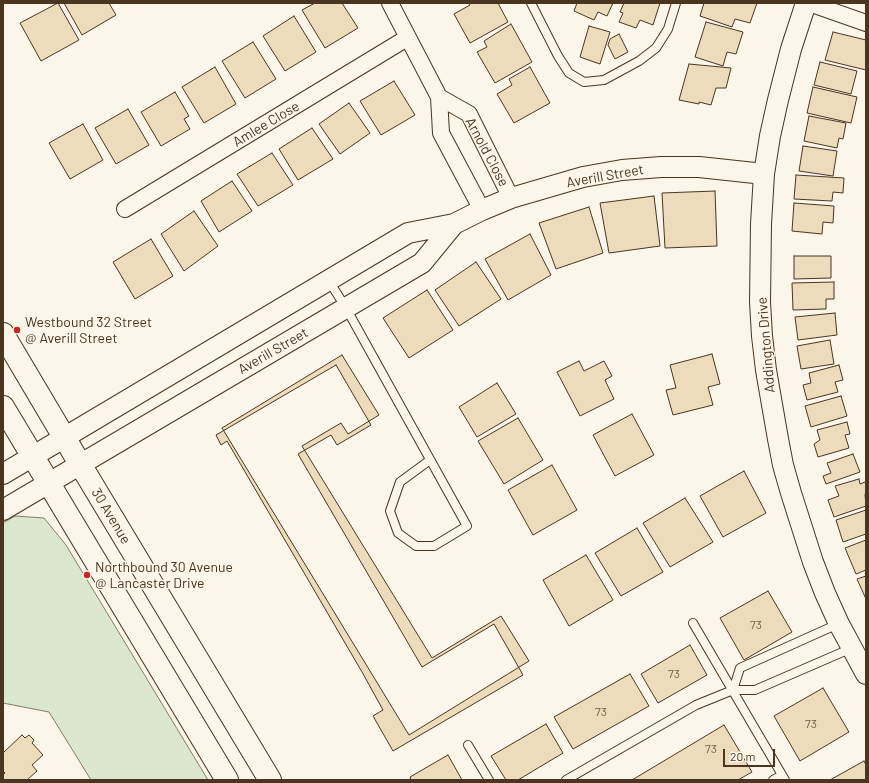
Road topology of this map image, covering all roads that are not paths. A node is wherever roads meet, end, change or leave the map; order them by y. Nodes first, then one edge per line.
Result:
1 (390, 3) edge
2 (531, 3) edge
3 (676, 3) edge
4 (807, 3) edge
5 (866, 23) edge
6 (407, 38) junction
7 (439, 97) junction
8 (764, 174) junction
9 (511, 198) junction
10 (125, 210) dead end
11 (482, 210) junction
12 (454, 224) junction
13 (329, 280) junction
14 (346, 308) junction
15 (3, 334) edge
16 (3, 407) edge
17 (65, 438) junction
18 (33, 457) junction
19 (430, 460) junction
20 (80, 464) junction
21 (3, 474) edge
22 (48, 482) junction
23 (3, 510) edge
24 (693, 623) dead end
25 (839, 624) junction
26 (852, 648) junction
27 (866, 674) edge
28 (733, 690) junction
29 (468, 745) dead end
30 (784, 777) edge
31 (227, 780) edge
32 (270, 780) edge
33 (489, 780) edge
34 (566, 780) edge
35 (773, 780) edge

1 - 6 street
2 - 3 lane
4 - 5 street
4 - 8 street, Addington Drive
6 - 7 street
6 - 10 street, Amlee Close
7 - 9 street, Arnold Close
7 - 11 street
8 - 9 street, Averill Street
8 - 25 street, Addington Drive
9 - 11 street, Averill Street
11 - 12 street, Averill Street
12 - 13 street, Averill Street
12 - 14 street, Averill Street
13 - 14 lane
13 - 17 street, Averill Street
14 - 19 lane
14 - 20 street, Averill Street
15 - 17 main road, 30 Avenue
16 - 18 main road
17 - 18 street, Averill Street
17 - 20 main road, 30 Avenue
18 - 21 street, Averill Street
18 - 22 main road
19 - 19 lane
20 - 22 street, Averill Street
20 - 32 main road, 30 Avenue
22 - 23 street, Averill Street
22 - 31 main road
24 - 28 lane
25 - 26 street, Addington Drive
25 - 28 lane
26 - 27 street, Addington Drive
26 - 28 lane
28 - 30 lane
28 - 34 lane
29 - 33 lane
30 - 35 lane

